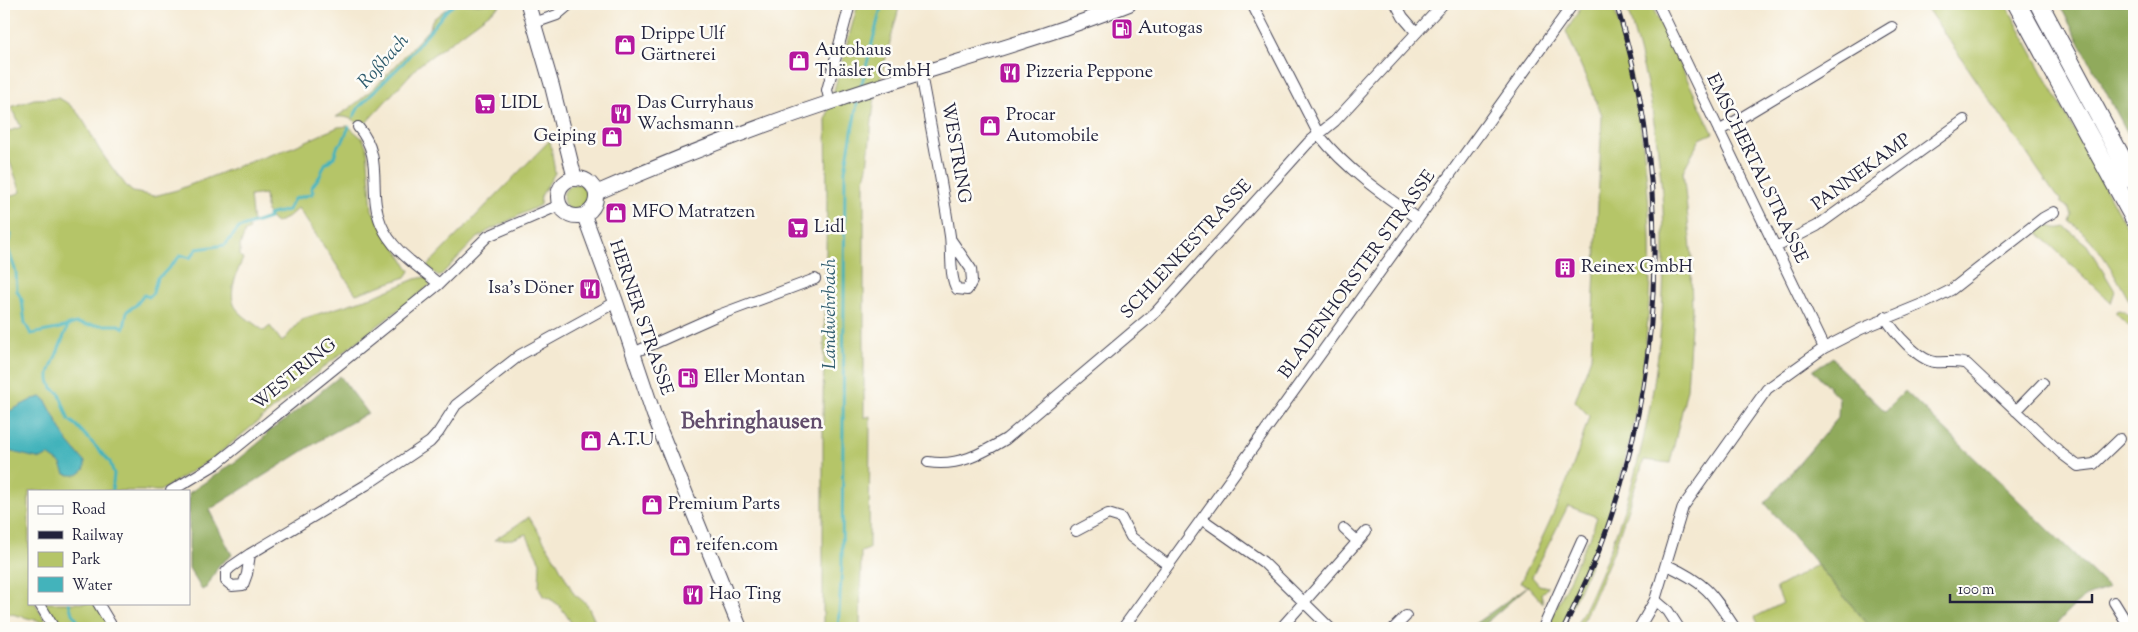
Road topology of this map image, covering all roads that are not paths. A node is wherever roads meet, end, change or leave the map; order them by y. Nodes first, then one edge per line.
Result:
1 (528, 4) edge
2 (570, 4) edge
3 (850, 4) edge
4 (1129, 4) edge
5 (1252, 4) edge
6 (1396, 4) edge
7 (1443, 4) edge
8 (1573, 4) edge
9 (1658, 4) edge
10 (2017, 4) edge
11 (2042, 7) edge
12 (534, 23) junction
13 (1892, 27) dead end
14 (1416, 32) junction
15 (921, 74) junction
16 (834, 101) junction
17 (1964, 120) dead end
18 (358, 127) dead end
19 (1719, 131) junction
20 (1319, 134) junction
21 (574, 179) junction
22 (2134, 181) edge
23 (596, 193) junction
24 (560, 205) junction
25 (2054, 212) dead end
26 (584, 215) junction
27 (2134, 218) edge
28 (1418, 219) junction
29 (950, 240) dead end
30 (1776, 247) junction
31 (815, 279) dead end
32 (439, 284) junction
33 (616, 302) junction
34 (1885, 317) junction
35 (1824, 348) junction
36 (633, 353) junction
37 (2043, 383) dead end
38 (2016, 411) junction
39 (2120, 438) dead end
40 (928, 462) dead end
41 (173, 490) edge
42 (1202, 518) junction
43 (1344, 529) dead end
44 (1076, 531) dead end
45 (1366, 532) dead end
46 (1357, 541) junction
47 (1582, 541) dead end
48 (250, 554) dead end
49 (1168, 565) junction
50 (1667, 565) junction
51 (1655, 600) junction
52 (2114, 602) dead end
53 (40, 604) edge
54 (99, 604) edge
55 (1303, 604) junction
56 (1406, 616) dead end
57 (54, 628) edge
58 (113, 628) edge
59 (740, 628) edge
60 (1123, 628) edge
61 (1281, 628) edge
62 (1330, 628) edge
63 (1394, 628) edge
64 (1543, 628) edge
65 (1638, 628) edge
66 (1679, 628) edge
67 (1735, 628) edge
68 (2130, 628) edge

1 - 12 main road
2 - 12 street
3 - 16 street
4 - 15 main road
5 - 20 street
6 - 14 street
7 - 14 street, SCHLENKESTRASSE
8 - 28 street, BLADENHORSTER STRASSE
9 - 19 street, EMSCHERTALSTRASSE
10 - 27 highway
11 - 22 highway
12 - 21 main road
13 - 19 street
14 - 20 street, SCHLENKESTRASSE
15 - 16 main road
15 - 29 street, WESTRING
16 - 23 main road
17 - 30 street, PANNEKAMP
18 - 32 street
19 - 30 street, EMSCHERTALSTRASSE
20 - 28 street
20 - 40 street, SCHLENKESTRASSE
21 - 23 main road
21 - 24 main road
23 - 26 main road
24 - 26 main road
24 - 32 street, WESTRING
25 - 34 street
26 - 33 main road, HERNER STRASSE
28 - 42 street, BLADENHORSTER STRASSE
30 - 35 street, EMSCHERTALSTRASSE
31 - 36 street
32 - 41 street, WESTRING
33 - 36 main road, HERNER STRASSE
33 - 48 street
34 - 35 street
34 - 38 street
35 - 50 street
36 - 59 main road, HERNER STRASSE
37 - 38 street
38 - 39 street
42 - 49 street, BLADENHORSTER STRASSE
42 - 55 street
43 - 46 street
44 - 49 street
45 - 46 street
46 - 55 street
47 - 64 street
49 - 60 street, BLADENHORSTER STRASSE
50 - 51 street
50 - 67 street
51 - 65 street
51 - 66 street
52 - 68 street
53 - 57 street
54 - 58 street
55 - 61 street
55 - 62 street
56 - 63 street

